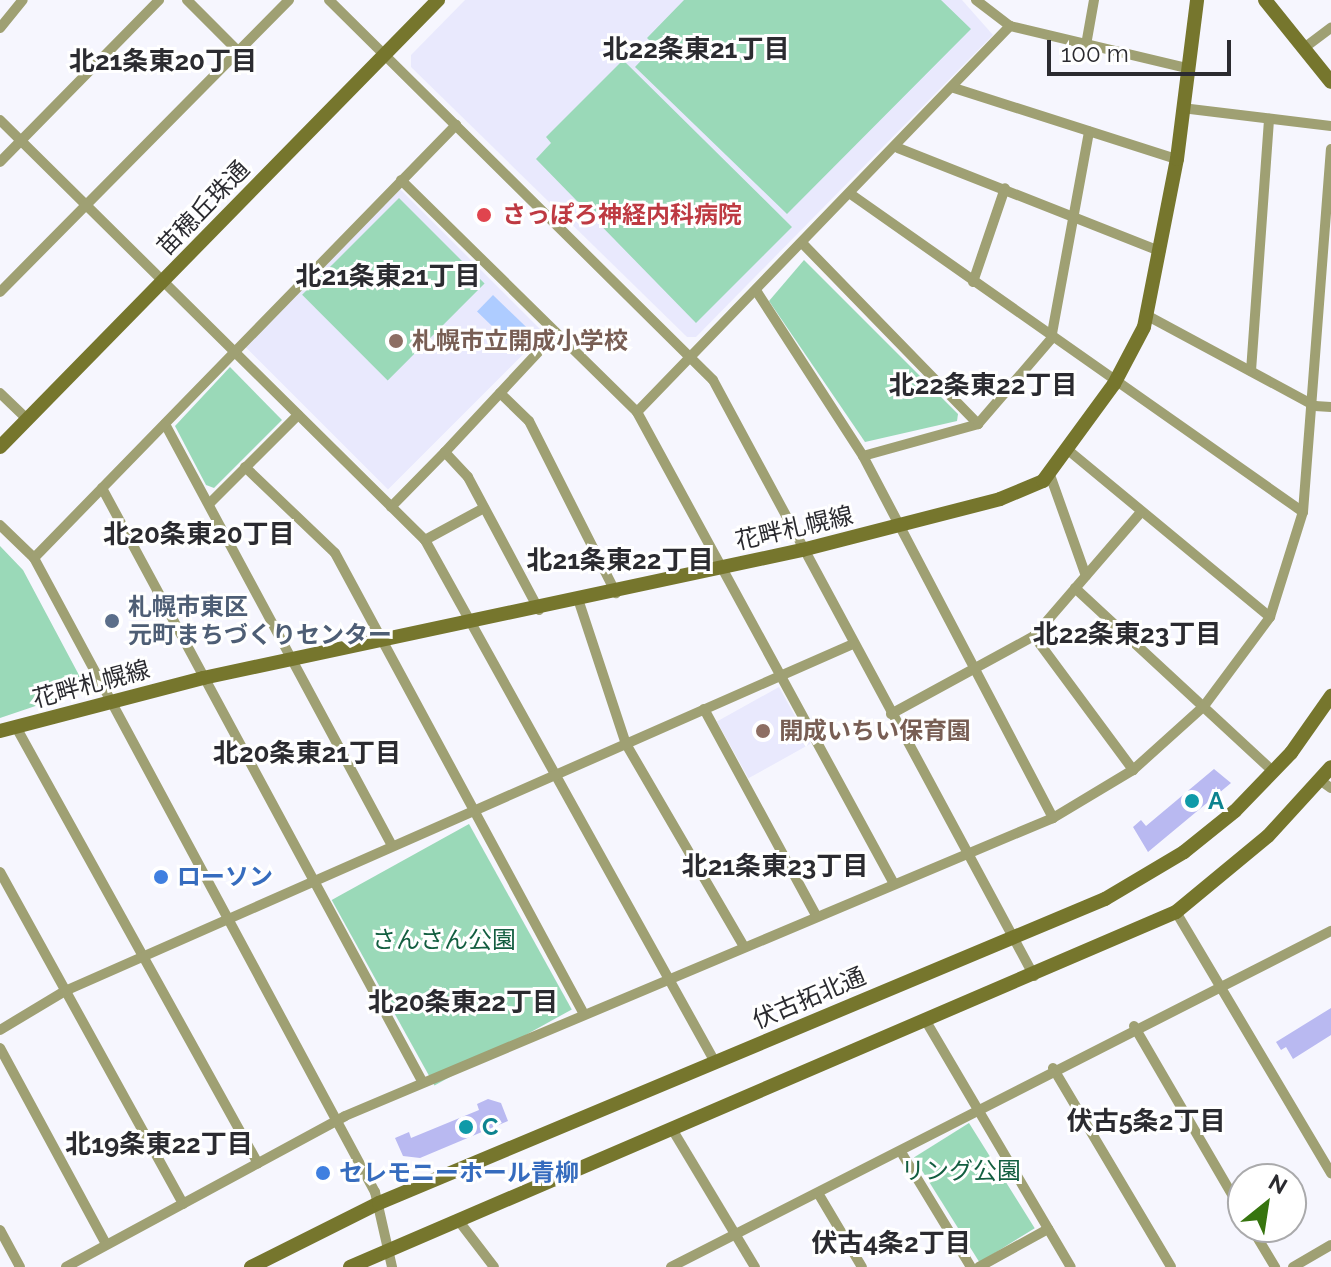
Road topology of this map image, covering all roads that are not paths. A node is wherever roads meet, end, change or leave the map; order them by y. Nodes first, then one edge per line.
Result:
1 (23, 0) edge
2 (159, 0) edge
3 (187, 0) edge
4 (289, 0) edge
5 (329, 0) edge
6 (438, 0) edge
7 (1094, 0) edge
8 (1197, 0) edge
9 (1265, 0) edge
10 (981, 2) edge
11 (1010, 26) junction
12 (0, 28) edge
13 (1331, 28) edge
14 (1086, 45) junction
15 (1304, 48) junction
16 (238, 51) junction
17 (385, 55) junction
18 (1186, 68) junction
19 (1331, 82) edge
20 (954, 88) junction
21 (1182, 108) junction
22 (1269, 119) junction
23 (0, 120) edge
24 (456, 125) junction
25 (1331, 126) edge
26 (1089, 131) junction
27 (22, 140) junction
28 (898, 148) junction
29 (1331, 149) edge
30 (1177, 159) junction
31 (0, 162) edge
32 (401, 180) junction
33 (1005, 188) junction
34 (852, 195) junction
35 (87, 205) junction
36 (1073, 214) junction
37 (804, 245) junction
38 (1160, 251) junction
39 (163, 280) junction
40 (973, 282) junction
41 (0, 292) edge
42 (757, 292) junction
43 (1148, 316) junction
44 (556, 333) junction
45 (1051, 339) junction
46 (235, 352) junction
47 (692, 357) junction
48 (1251, 371) junction
49 (1114, 384) junction
50 (0, 393) edge
51 (500, 393) junction
52 (1315, 406) junction
53 (1331, 407) edge
54 (637, 412) junction
55 (298, 415) junction
56 (27, 419) junction
57 (165, 424) junction
58 (978, 424) junction
59 (0, 447) edge
60 (1068, 450) junction
61 (445, 452) junction
62 (863, 456) junction
63 (245, 467) junction
64 (1050, 475) junction
65 (102, 488) junction
66 (209, 504) junction
67 (391, 507) junction
68 (484, 508) junction
69 (1303, 512) junction
70 (1140, 513) junction
71 (0, 525) edge
72 (900, 525) junction
73 (425, 540) junction
74 (802, 550) junction
75 (34, 558) junction
76 (719, 568) junction
77 (1086, 576) junction
78 (1075, 588) junction
79 (616, 593) junction
80 (579, 602) junction
81 (539, 610) junction
82 (1270, 617) junction
83 (476, 623) junction
84 (1034, 636) junction
85 (380, 639) junction
86 (853, 644) junction
87 (292, 658) junction
88 (976, 669) junction
89 (778, 676) junction
90 (203, 678) junction
91 (1331, 696) edge
92 (111, 702) junction
93 (1204, 706) junction
94 (704, 709) junction
95 (891, 714) junction
96 (16, 727) junction
97 (0, 731) edge
98 (626, 744) junction
99 (1331, 767) edge
100 (1133, 770) junction
101 (556, 772) junction
102 (1274, 772) junction
103 (1326, 785) edge
104 (474, 809) junction
105 (1053, 818) junction
106 (392, 846) junction
107 (966, 853) junction
108 (0, 872) edge
109 (311, 880) junction
110 (893, 882) junction
111 (1176, 912) junction
112 (816, 915) junction
113 (227, 918) junction
114 (1331, 931) edge
115 (1013, 935) junction
116 (744, 947) junction
117 (142, 956) junction
118 (1034, 976) junction
119 (669, 979) junction
120 (1219, 987) junction
121 (65, 991) junction
122 (584, 1014) junction
123 (927, 1023) junction
124 (1134, 1026) junction
125 (0, 1030) edge
126 (0, 1048) edge
127 (715, 1062) junction
128 (1053, 1068) junction
129 (422, 1081) junction
130 (978, 1111) junction
131 (336, 1121) junction
132 (672, 1129) junction
133 (901, 1152) junction
134 (258, 1163) junction
135 (1331, 1173) edge
136 (1227, 1186) edge
137 (818, 1193) junction
138 (379, 1203) junction
139 (183, 1204) junction
140 (458, 1220) junction
141 (1048, 1229) junction
142 (0, 1230) edge
143 (736, 1235) junction
144 (1261, 1243) edge
145 (106, 1244) junction
146 (1331, 1245) edge
147 (385, 1250) junction
148 (20, 1267) edge
149 (66, 1267) edge
150 (251, 1267) edge
151 (350, 1267) edge
152 (392, 1267) edge
153 (494, 1267) edge
154 (671, 1267) edge
155 (755, 1267) edge
156 (862, 1267) edge
157 (971, 1267) edge
158 (979, 1267) edge
159 (1071, 1267) edge
160 (1171, 1267) edge
161 (1275, 1267) edge
162 (1293, 1267) edge

1 - 12 street
2 - 27 street
3 - 16 street
4 - 16 street
5 - 17 street
6 - 17 street, 苗穂丘珠通
7 - 14 street
8 - 18 street, 花畔札幌線
9 - 15 street
10 - 11 street
11 - 14 street
11 - 20 street
13 - 15 street
14 - 18 street
15 - 19 street
16 - 35 street
17 - 24 street
17 - 39 street, 苗穂丘珠通
18 - 21 street, 花畔札幌線
20 - 26 street
20 - 28 street
21 - 22 street
21 - 30 street, 花畔札幌線
22 - 25 street
22 - 48 street
23 - 27 street
24 - 32 street
24 - 47 street
26 - 30 street
26 - 36 street
27 - 31 street
27 - 35 street
28 - 33 street
28 - 34 street
29 - 52 street
30 - 38 street, 花畔札幌線
32 - 44 street
32 - 46 street
33 - 36 street
33 - 40 street
34 - 37 street
34 - 40 street
35 - 39 street
35 - 41 street
36 - 38 street
36 - 45 street
37 - 42 street
37 - 58 street
38 - 43 street, 花畔札幌線
39 - 46 street
39 - 56 street, 苗穂丘珠通
40 - 45 street
42 - 47 street
42 - 62 street
43 - 48 street
43 - 49 street, 花畔札幌線
44 - 51 street
44 - 54 street
45 - 49 street
45 - 58 street
46 - 55 street
46 - 57 street
47 - 54 street
47 - 74 street
48 - 52 street
49 - 60 street, 花畔札幌線
49 - 69 street
50 - 56 street
51 - 61 street
51 - 79 street
52 - 53 street
52 - 69 street
54 - 76 street
55 - 63 street
55 - 67 street
56 - 59 street, 苗穂丘珠通
57 - 65 street
57 - 66 street
58 - 62 street
60 - 64 street, 花畔札幌線
60 - 70 street
61 - 67 street
61 - 68 street
62 - 72 street
63 - 66 street
63 - 85 street
64 - 72 street, 花畔札幌線
64 - 77 street
65 - 75 street
65 - 90 street
66 - 87 street
67 - 73 street
68 - 73 street
68 - 81 street
69 - 82 street
70 - 77 street
70 - 82 street
71 - 75 street
72 - 74 street, 花畔札幌線
72 - 88 street
73 - 83 street
74 - 76 street, 花畔札幌線
74 - 86 street
75 - 92 street
76 - 79 street, 花畔札幌線
76 - 89 street
77 - 78 street
78 - 84 street
78 - 93 street
79 - 80 street, 花畔札幌線
80 - 81 street, 花畔札幌線
80 - 98 street
81 - 83 street, 花畔札幌線
82 - 93 street
83 - 85 street, 花畔札幌線
83 - 101 street
84 - 88 street
84 - 100 street
85 - 87 street, 花畔札幌線
85 - 104 street
86 - 89 street
86 - 95 street
87 - 90 street, 花畔札幌線
87 - 106 street
88 - 95 street
88 - 105 street
89 - 94 street
89 - 110 street
90 - 92 street, 花畔札幌線
90 - 109 street
91 - 102 street, 伏古拓北通
92 - 96 street, 花畔札幌線
92 - 113 street
93 - 100 street
93 - 102 street
94 - 98 street
94 - 112 street
95 - 107 street
96 - 97 street, 花畔札幌線
96 - 117 street
98 - 101 street
98 - 116 street
99 - 103 street
100 - 105 street
101 - 104 street
101 - 119 street
102 - 115 street, 伏古拓北通
103 - 111 street
104 - 106 street
104 - 122 street
105 - 107 street
106 - 109 street
107 - 110 street
107 - 115 street
108 - 121 street
109 - 113 street
109 - 129 street
110 - 112 street
111 - 118 street
111 - 120 street
112 - 116 street
113 - 117 street
113 - 131 street
114 - 120 street
115 - 118 street
115 - 127 street, 伏古拓北通
116 - 119 street
117 - 121 street
117 - 134 street
118 - 123 street
119 - 122 street
119 - 127 street
120 - 124 street
120 - 135 street
121 - 125 street
121 - 139 street
122 - 129 street
123 - 130 street
123 - 132 street
124 - 128 street
124 - 136 street
126 - 145 street
127 - 138 street, 伏古拓北通
128 - 130 street
128 - 160 street
129 - 131 street
130 - 133 street
130 - 141 street
131 - 134 street
131 - 138 street
132 - 140 street
132 - 143 street
133 - 137 street
133 - 157 street
134 - 139 street
137 - 143 street
137 - 156 street
138 - 147 street
138 - 150 street, 伏古拓北通
139 - 145 street
140 - 147 street
140 - 153 street
141 - 158 street
141 - 159 street
142 - 148 street
143 - 154 street
143 - 155 street
144 - 161 street
145 - 149 street
146 - 162 street
147 - 151 street
147 - 152 street

